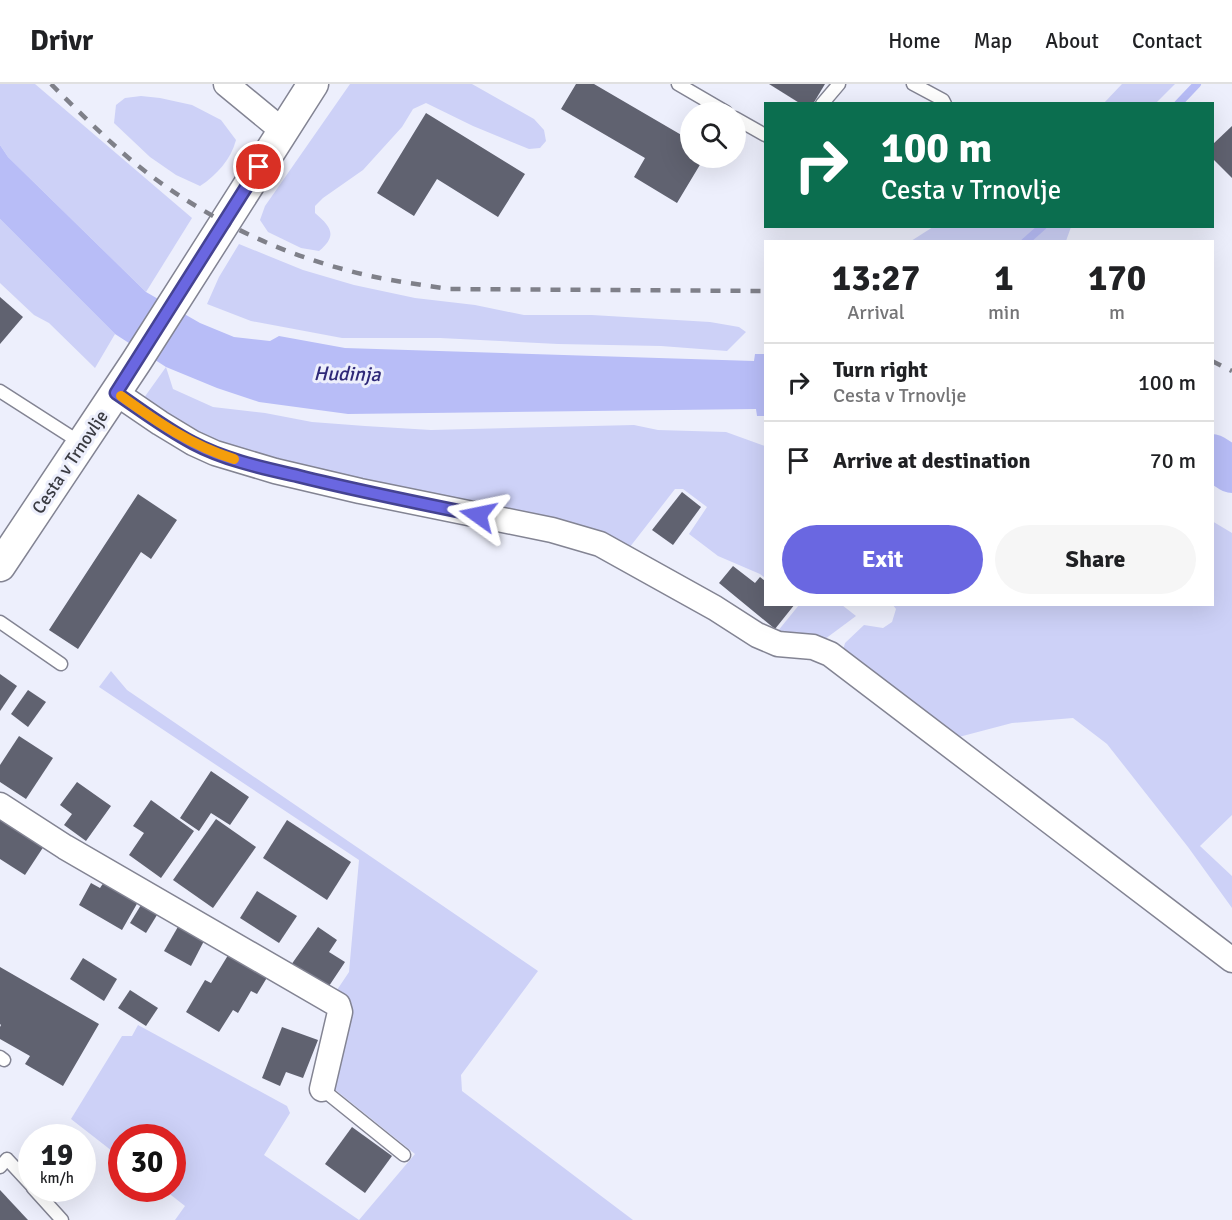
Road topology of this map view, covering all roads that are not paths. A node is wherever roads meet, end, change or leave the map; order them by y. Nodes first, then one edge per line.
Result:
1 (226, 84) edge
2 (313, 84) edge
3 (678, 84) edge
4 (838, 84) edge
5 (913, 84) edge
6 (709, 102) edge
7 (824, 102) edge
8 (944, 102) edge
9 (746, 124) edge
10 (283, 131) junction
11 (764, 134) edge
12 (0, 391) edge
13 (116, 393) junction
14 (82, 444) junction
15 (0, 566) edge
16 (0, 622) edge
17 (61, 664) dead end
18 (0, 804) edge
19 (1232, 960) edge
20 (322, 1089) joint
21 (404, 1155) dead end
22 (3, 1163) edge
23 (18, 1175) edge
24 (46, 1202) edge
25 (62, 1220) edge

1 - 10 street
2 - 10 street, Cesta v Trnovlje
3 - 6 lane
4 - 7 lane
5 - 8 lane
9 - 11 lane
10 - 13 street, Cesta v Trnovlje
12 - 14 lane
13 - 14 street, Cesta v Trnovlje
13 - 19 street
14 - 15 street, Cesta v Trnovlje
16 - 17 lane
18 - 20 street
20 - 21 lane
22 - 23 lane
24 - 25 lane

